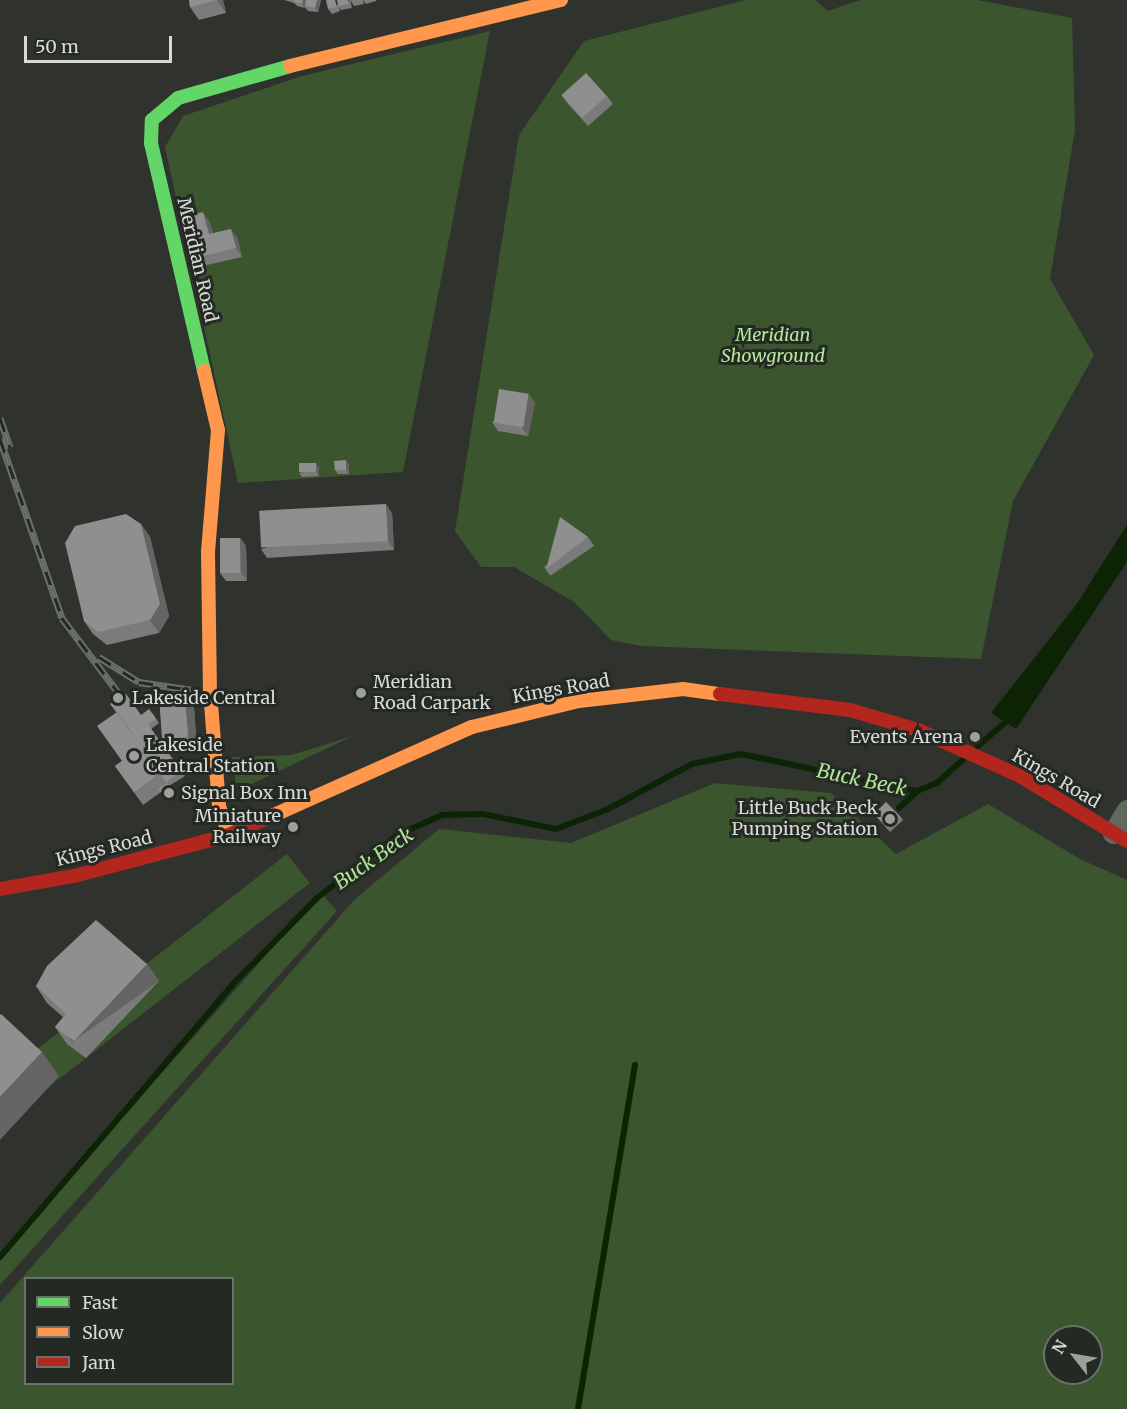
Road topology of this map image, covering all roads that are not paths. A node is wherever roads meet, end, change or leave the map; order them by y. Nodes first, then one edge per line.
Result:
1 (561, 0) edge
2 (1127, 810) edge
3 (229, 834) junction
4 (1120, 837) edge
5 (0, 889) edge

1 - 3 street, Meridian Road
2 - 4 street
3 - 4 street, Kings Road
3 - 5 street, Kings Road

